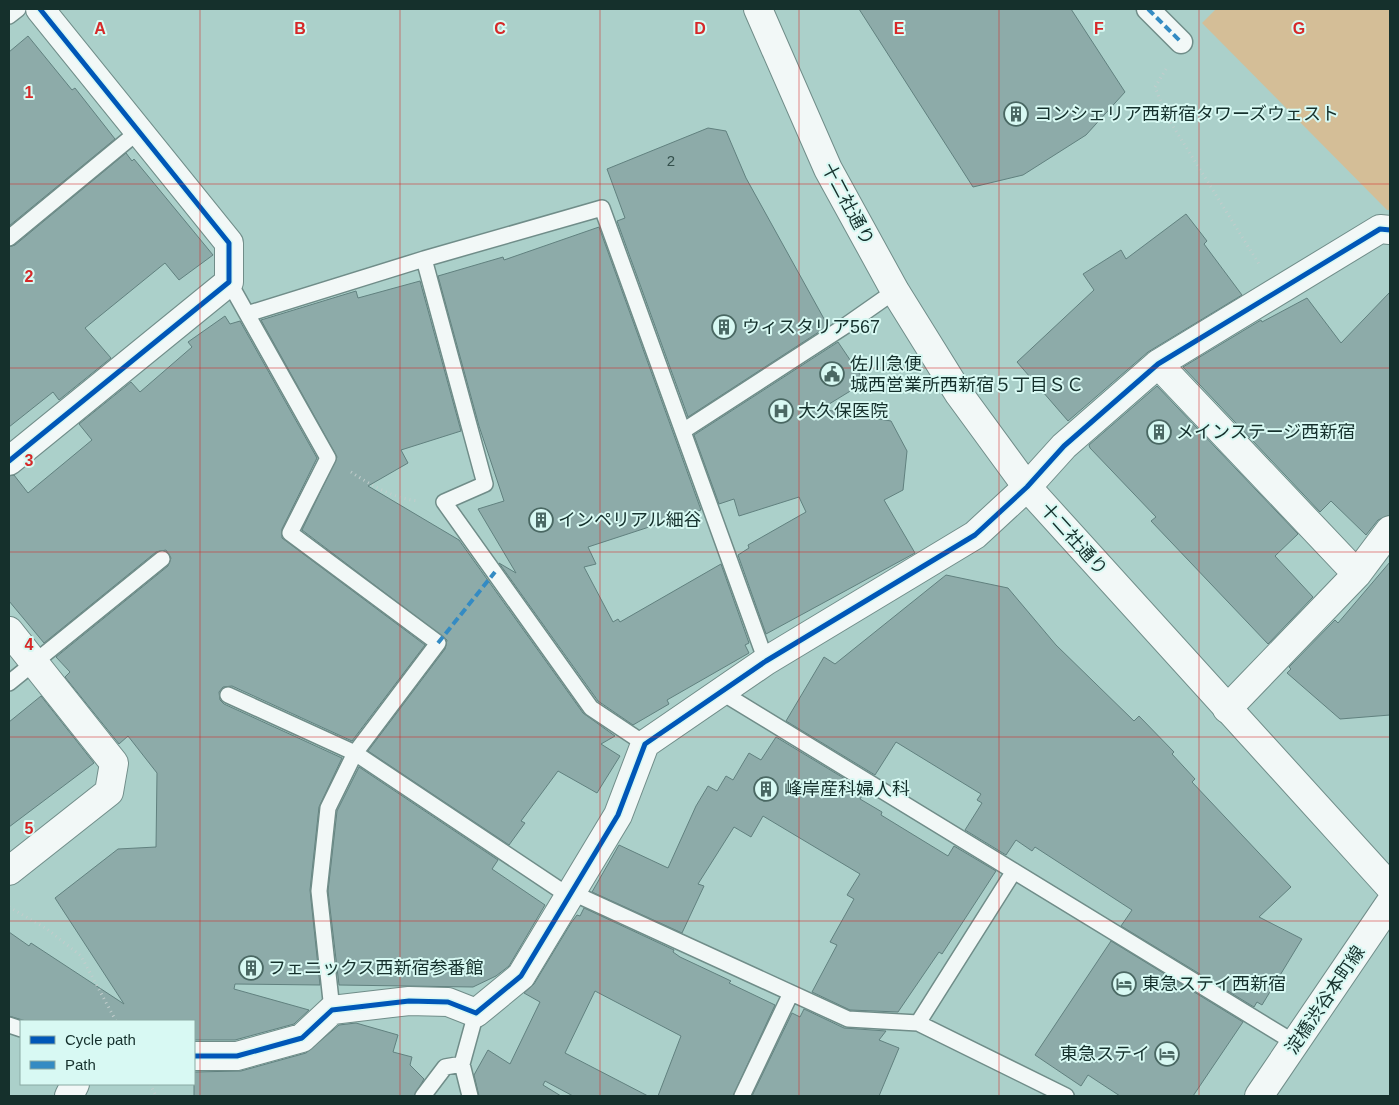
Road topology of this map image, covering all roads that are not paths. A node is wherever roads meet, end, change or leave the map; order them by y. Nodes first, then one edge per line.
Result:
1 (18, 9) edge
2 (40, 9) edge
3 (758, 9) edge
4 (1148, 9) edge
5 (9, 16) edge
6 (1181, 42) road end
7 (140, 130) junction
8 (1390, 230) edge
9 (9, 238) edge
10 (424, 259) junction
11 (229, 282) junction
12 (895, 291) junction
13 (247, 314) junction
14 (1158, 364) junction
15 (684, 431) junction
16 (9, 460) edge
17 (1027, 487) junction
18 (1390, 530) edge
19 (162, 559) dead end
20 (1357, 574) junction
21 (9, 631) edge
22 (766, 661) junction
23 (34, 663) junction
24 (9, 683) edge
25 (721, 692) junction
26 (228, 695) dead end
27 (1227, 710) junction
28 (646, 744) junction
29 (355, 753) junction
30 (9, 871) edge
31 (1014, 871) junction
32 (1390, 887) edge
33 (573, 893) junction
34 (1390, 903) edge
35 (791, 993) junction
36 (332, 1010) junction
37 (476, 1013) junction
38 (918, 1023) junction
39 (1295, 1043) junction
40 (195, 1056) edge
41 (462, 1064) junction
42 (75, 1085) edge
43 (69, 1096) edge
44 (423, 1096) edge
45 (470, 1096) edge
46 (742, 1096) edge
47 (1066, 1096) edge
48 (1259, 1096) edge

1 - 5 lane
2 - 7 street
3 - 12 street, 十二社通り
4 - 6 street
7 - 9 lane
7 - 11 street
8 - 14 street
10 - 13 lane
10 - 15 lane
10 - 28 lane
11 - 13 lane
11 - 16 street
12 - 15 lane
12 - 17 street, 十二社通り
13 - 29 lane
14 - 17 street
14 - 20 street
15 - 22 lane
17 - 22 street
17 - 27 street, 十二社通り
18 - 20 street
19 - 23 lane
20 - 27 street
21 - 23 street
22 - 25 street
23 - 24 lane
23 - 30 street
25 - 28 street
25 - 31 lane
26 - 29 lane
27 - 32 street, 十二社通り
28 - 33 street
29 - 33 lane
29 - 36 lane
31 - 38 lane
31 - 39 lane
33 - 35 lane
33 - 37 street
34 - 39 street, 淀橋渋谷本町線
35 - 38 lane
35 - 46 lane
36 - 37 street
36 - 40 street
37 - 41 lane
38 - 47 lane
39 - 48 street, 淀橋渋谷本町線
41 - 44 lane
41 - 45 lane
42 - 43 street

